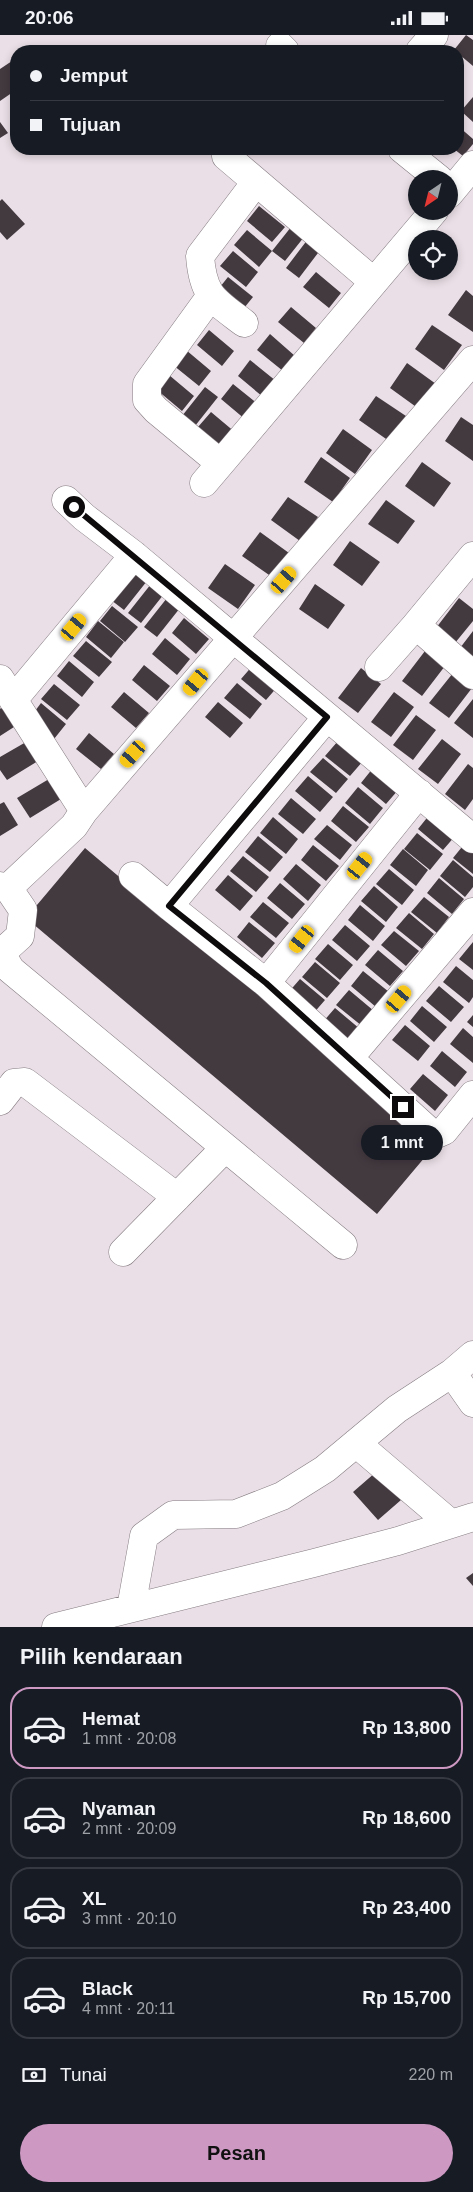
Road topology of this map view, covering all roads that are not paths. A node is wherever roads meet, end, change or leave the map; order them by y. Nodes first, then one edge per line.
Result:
1 (409, 155) edge
2 (226, 156) dead end
3 (473, 165) edge
4 (427, 170) edge
5 (458, 178) edge
6 (256, 182) junction
7 (426, 220) edge
8 (374, 282) junction
9 (210, 297) junction
10 (244, 323) dead end
11 (473, 360) edge
12 (66, 500) dead end
13 (134, 555) junction
14 (473, 556) edge
15 (416, 625) junction
16 (233, 638) junction
17 (379, 667) dead end
18 (473, 675) edge
19 (7, 689) edge
20 (327, 717) junction
21 (418, 793) junction
22 (84, 811) junction
23 (473, 839) edge
24 (133, 876) dead end
25 (4, 887) edge
26 (169, 906) junction
27 (473, 912) edge
28 (3, 964) edge
29 (266, 983) junction
30 (350, 1057) junction
31 (473, 1095) edge
32 (0, 1101) edge
33 (225, 1148) junction
34 (177, 1197) junction
35 (344, 1245) dead end
36 (123, 1252) dead end
37 (473, 1355) edge
38 (452, 1373) junction
39 (473, 1403) edge
40 (356, 1443) junction
41 (462, 1520) edge
42 (131, 1608) junction
43 (56, 1627) edge

1 - 4 street
2 - 6 street
3 - 5 street
6 - 8 street
6 - 9 street
7 - 8 street
8 - 9 street
9 - 10 street
11 - 16 street
12 - 13 street
13 - 16 street
13 - 19 street
14 - 15 street
15 - 17 street
15 - 18 street
16 - 20 street
16 - 22 street
19 - 22 street
20 - 21 street
20 - 26 street
21 - 23 street
21 - 29 street
22 - 25 street
24 - 26 street
25 - 28 street
26 - 29 street
27 - 30 street
28 - 33 street
29 - 30 street
30 - 31 street
32 - 34 street
33 - 34 street
33 - 35 street
34 - 36 street
37 - 38 street
38 - 39 street
38 - 40 street
40 - 41 street
40 - 42 street
41 - 42 street
42 - 43 street

